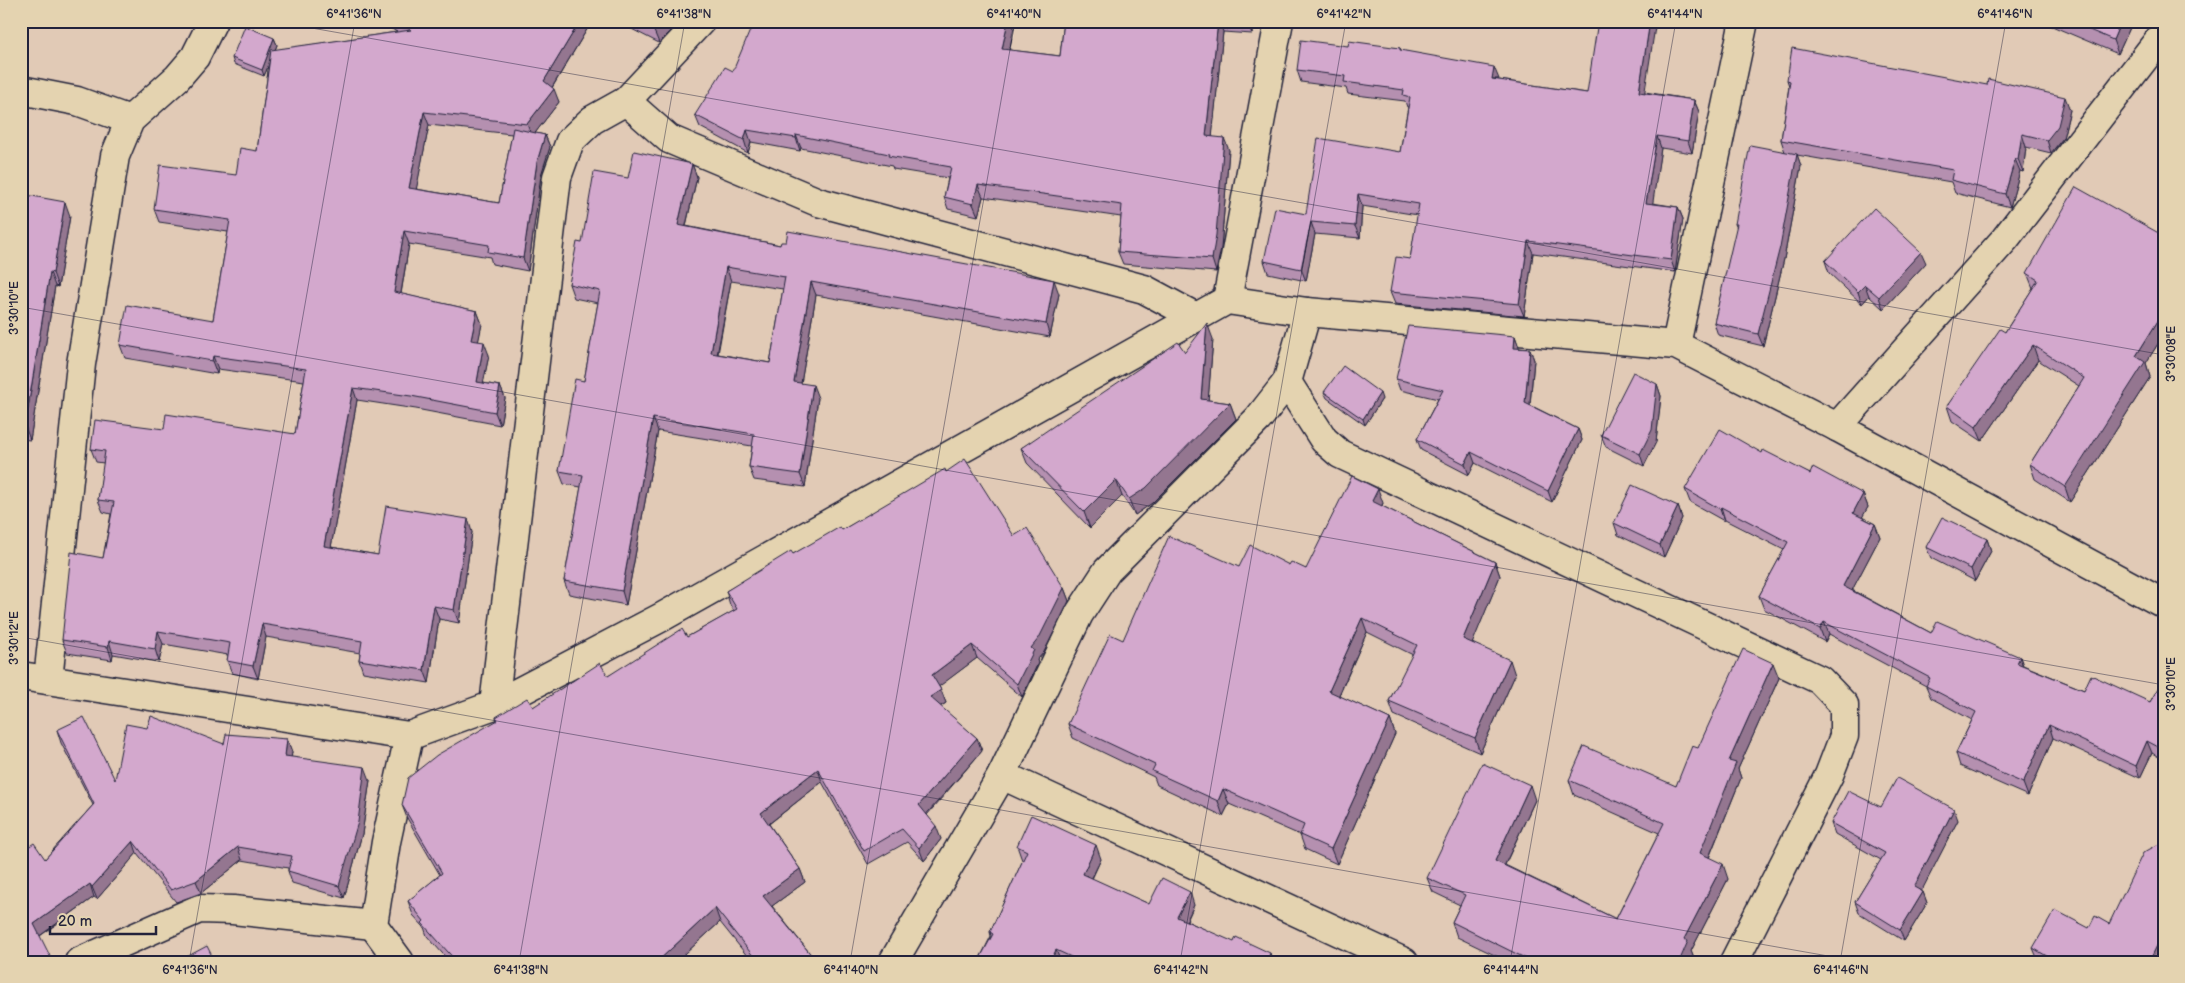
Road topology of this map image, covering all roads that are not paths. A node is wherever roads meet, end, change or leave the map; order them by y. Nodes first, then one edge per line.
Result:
1 (213, 21) edge
2 (701, 21) edge
3 (1279, 21) edge
4 (1744, 21) edge
5 (2164, 33) edge
6 (21, 90) edge
7 (626, 101) junction
8 (130, 120) junction
9 (1227, 300) junction
10 (1307, 312) junction
11 (1196, 317) junction
12 (1676, 345) junction
13 (1287, 382) junction
14 (1837, 427) junction
15 (2164, 604) edge
16 (21, 676) edge
17 (48, 680) junction
18 (494, 705) junction
19 (409, 736) junction
20 (1002, 775) junction
21 (373, 925) junction
22 (79, 962) edge
23 (400, 962) edge
24 (892, 962) edge
25 (1404, 962) edge
26 (1734, 962) edge

1 - 8 street
2 - 7 street
3 - 9 street
4 - 12 street
5 - 14 street
6 - 8 street
7 - 11 street
7 - 18 street
8 - 17 street
9 - 10 street
9 - 11 street
10 - 12 street
10 - 13 street
11 - 18 street
12 - 14 street
13 - 20 street
13 - 26 street
14 - 15 street
16 - 17 street
17 - 19 street
18 - 19 street
19 - 21 street
20 - 24 street
20 - 25 street
21 - 22 street
21 - 23 street

